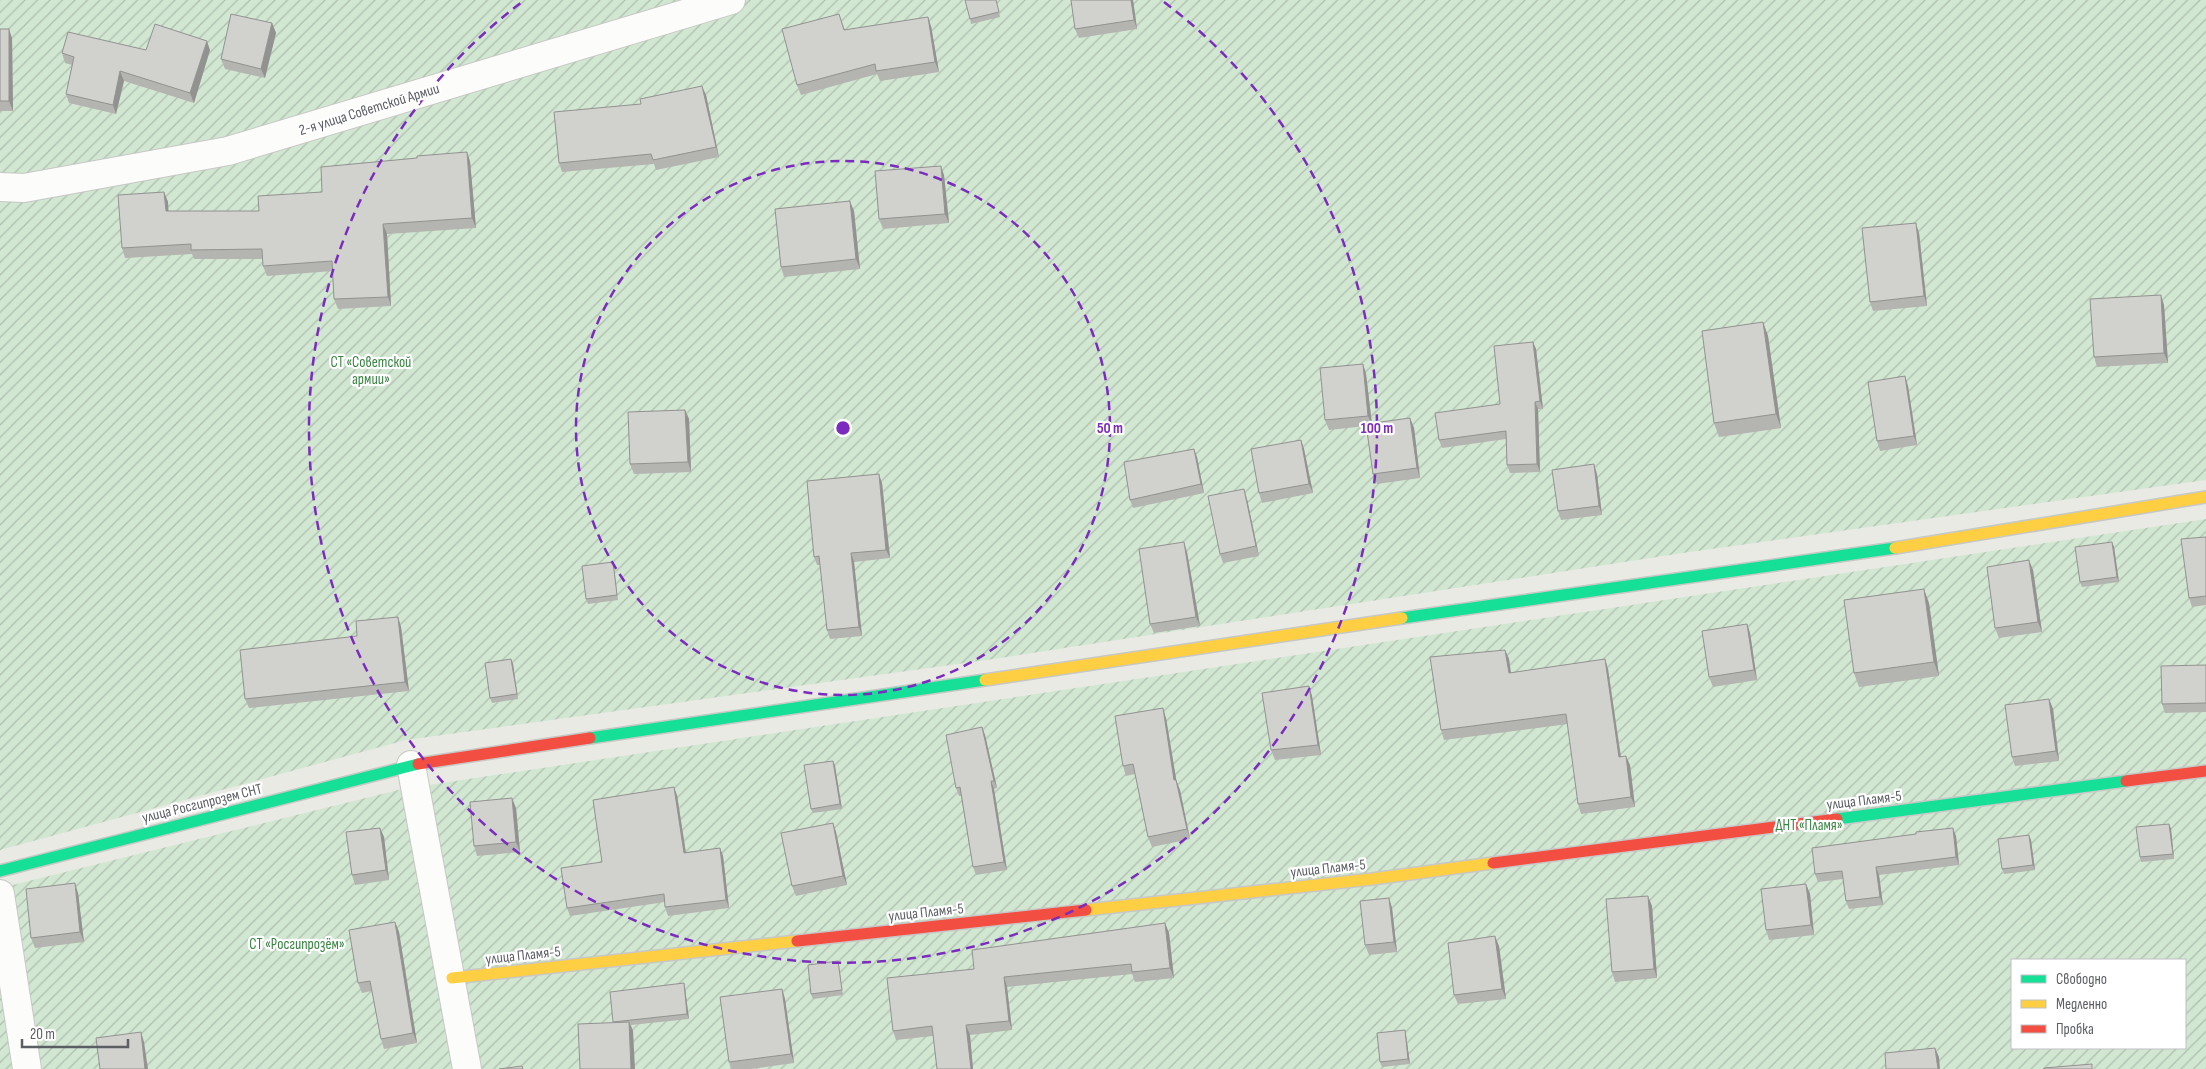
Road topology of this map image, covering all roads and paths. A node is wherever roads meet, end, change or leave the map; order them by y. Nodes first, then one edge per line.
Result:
1 (731, 0) edge
2 (0, 187) edge
3 (2206, 497) edge
4 (411, 764) junction
5 (2206, 771) edge
6 (0, 870) edge
7 (0, 894) edge
8 (452, 978) junction
9 (27, 1069) edge
10 (467, 1069) edge

1 - 2 street, 2-я улица Советской Армии
3 - 4 street, улица Росгипрозем СНТ
4 - 6 street, улица Росгипрозем СНТ
4 - 8 street
5 - 8 street, улица Пламя-5
7 - 9 street
8 - 10 street

